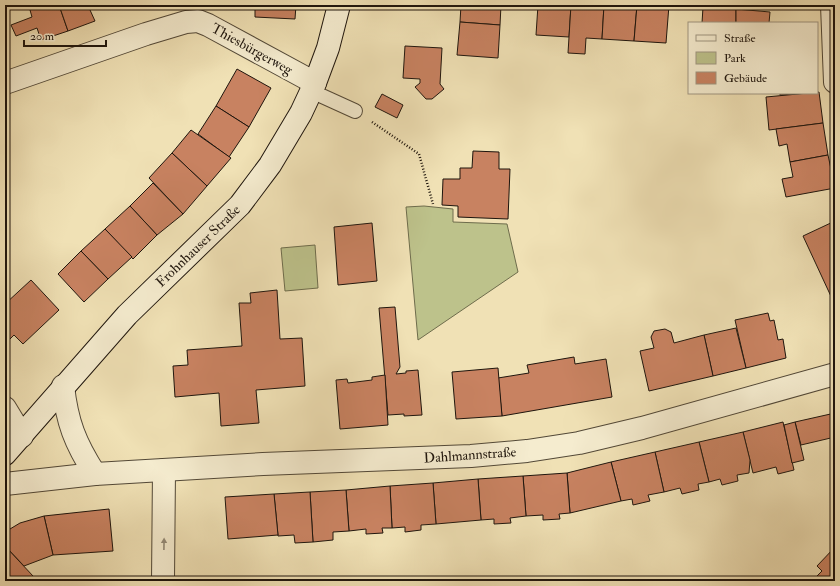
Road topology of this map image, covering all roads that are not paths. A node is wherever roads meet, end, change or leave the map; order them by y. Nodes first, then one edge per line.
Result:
1 (339, 5) edge
2 (832, 5) edge
3 (5, 82) edge
4 (835, 82) edge
5 (313, 87) junction
6 (355, 111) road end
7 (835, 374) edge
8 (64, 386) junction
9 (5, 408) edge
10 (22, 436) junction
11 (5, 454) edge
12 (164, 470) junction
13 (95, 474) junction
14 (5, 484) edge
15 (163, 581) edge

1 - 5 street, Frohnhauser Straße
2 - 4 street
3 - 5 street, Thiesbürgerweg
5 - 6 lane
5 - 8 street, Frohnhauser Straße
7 - 12 street, Dahlmannstraße
8 - 10 street, Frohnhauser Straße
8 - 13 street
9 - 10 street
10 - 11 street, Frohnhauser Straße
12 - 13 street, Dahlmannstraße
15 -> 12 street
13 - 14 street, Dahlmannstraße

